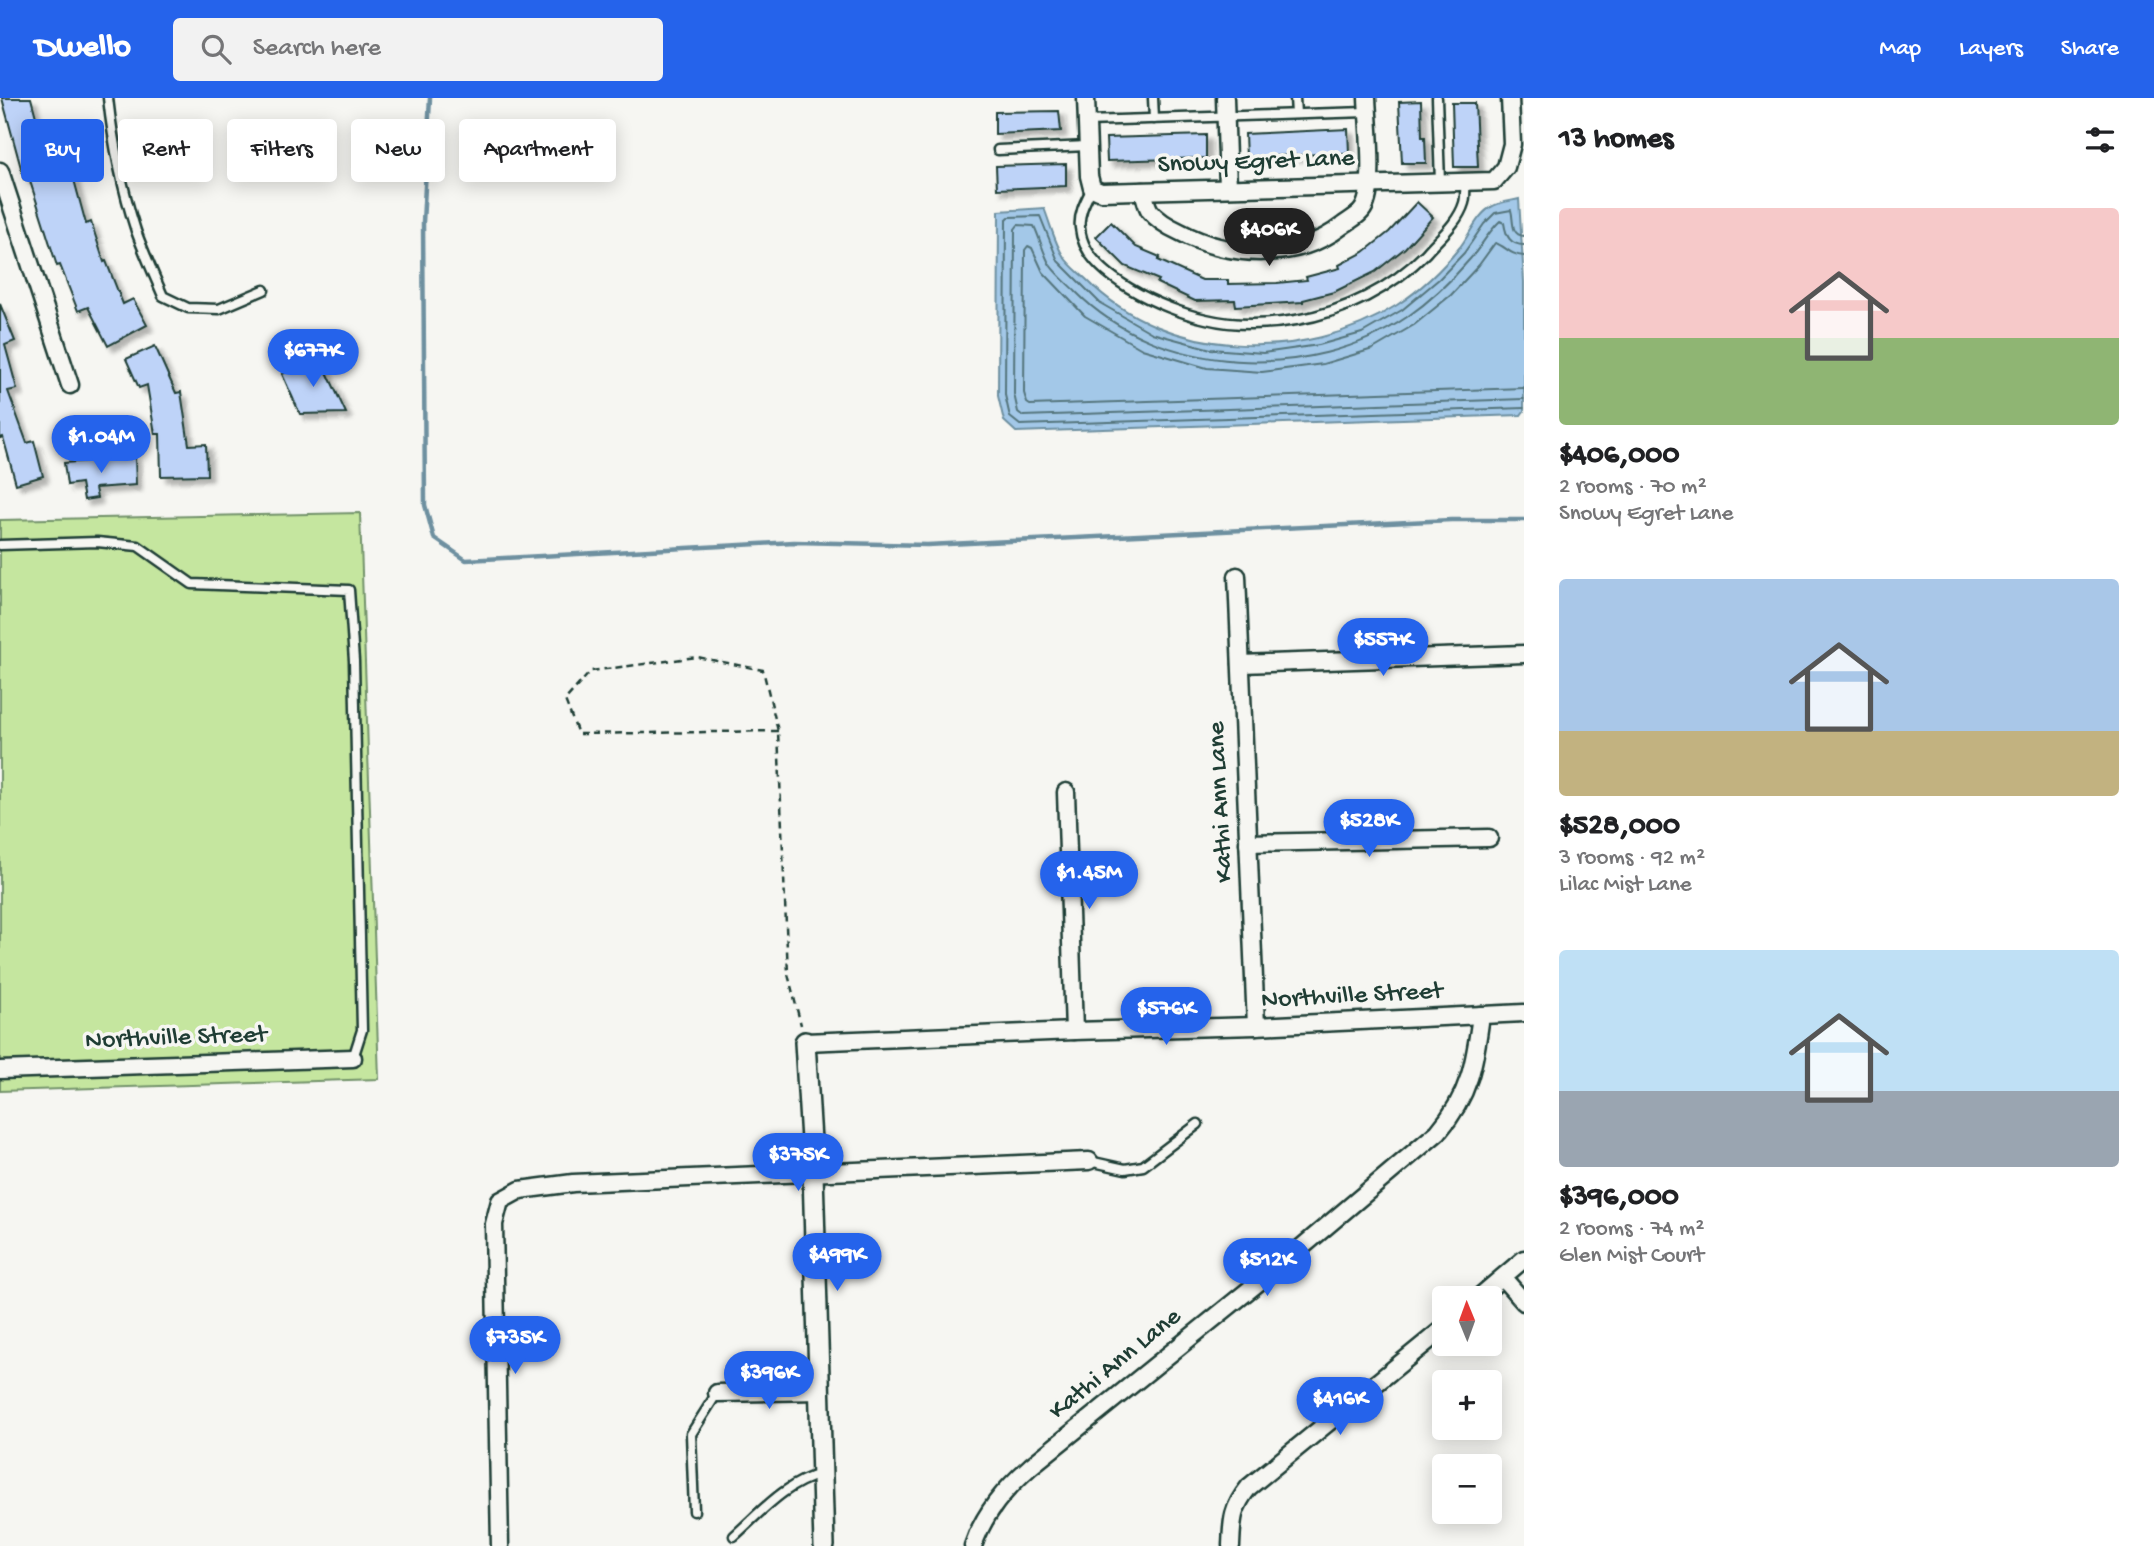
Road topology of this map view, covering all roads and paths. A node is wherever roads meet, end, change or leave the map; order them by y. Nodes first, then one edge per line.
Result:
1 (108, 98) edge
2 (1086, 98) edge
3 (1153, 98) edge
4 (1225, 98) edge
5 (1295, 98) edge
6 (1437, 98) edge
7 (1510, 98) edge
8 (1367, 105) edge
9 (1296, 114) junction
10 (1226, 116) junction
11 (1154, 119) junction
12 (1087, 121) junction
13 (1088, 146) junction
14 (998, 150) dead end
15 (0, 171) edge
16 (1465, 181) junction
17 (1440, 182) junction
18 (1370, 185) junction
19 (1092, 188) junction
20 (1228, 188) junction
21 (1143, 191) junction
22 (264, 290) dead end
23 (69, 385) dead end
24 (0, 545) edge
25 (1237, 576) dead end
26 (1524, 654) edge
27 (1241, 664) junction
28 (778, 731) junction
29 (1066, 792) dead end
30 (1489, 838) dead end
31 (1248, 843) junction
32 (1524, 1013) edge
33 (1481, 1015) junction
34 (1256, 1026) junction
35 (1074, 1031) junction
36 (805, 1042) junction
37 (354, 1058) joint
38 (0, 1070) edge
39 (1198, 1124) dead end
40 (1089, 1161) joint
41 (813, 1173) junction
42 (1524, 1259) edge
43 (1503, 1278) junction
44 (1493, 1286) edge
45 (1524, 1302) edge
46 (1432, 1338) edge
47 (820, 1391) junction
48 (718, 1393) joint
49 (822, 1474) junction
50 (694, 1511) dead end
51 (734, 1536) dead end
52 (500, 1546) edge
53 (824, 1546) edge
54 (973, 1546) edge
55 (1231, 1546) edge

1 - 22 lane
2 - 12 street
3 - 11 lane
4 - 10 street
5 - 9 lane
6 - 17 lane
7 - 16 street, Snowy Egret Lane
8 - 9 lane
8 - 18 street
9 - 10 lane
10 - 11 lane
10 - 20 street
11 - 12 lane
12 - 13 street
13 - 14 lane
13 - 19 street
15 - 23 street
16 - 17 street, Snowy Egret Lane
16 - 19 lane
17 - 18 street, Snowy Egret Lane
18 - 20 street, Snowy Egret Lane
18 - 21 street, Snowy Egret Lane
19 - 21 street, Snowy Egret Lane
20 - 21 street, Snowy Egret Lane
24 - 37 lane
25 - 27 street, Kathi Ann Lane
26 - 27 street
27 - 31 street, Kathi Ann Lane
28 - 28 path
28 - 36 path
29 - 35 street
30 - 31 street
31 - 34 street, Kathi Ann Lane
32 - 33 street, Northville Street
33 - 34 street, Northville Street
33 - 54 street, Kathi Ann Lane
34 - 35 street, Northville Street
35 - 36 street, Northville Street
36 - 41 street
37 - 38 street, Northville Street
39 - 40 lane
40 - 41 street
41 - 47 street
41 - 52 street
42 - 43 street
43 - 44 street
43 - 45 street
46 - 55 street
47 - 48 street
47 - 49 street
48 - 50 lane
49 - 51 lane
49 - 53 street

